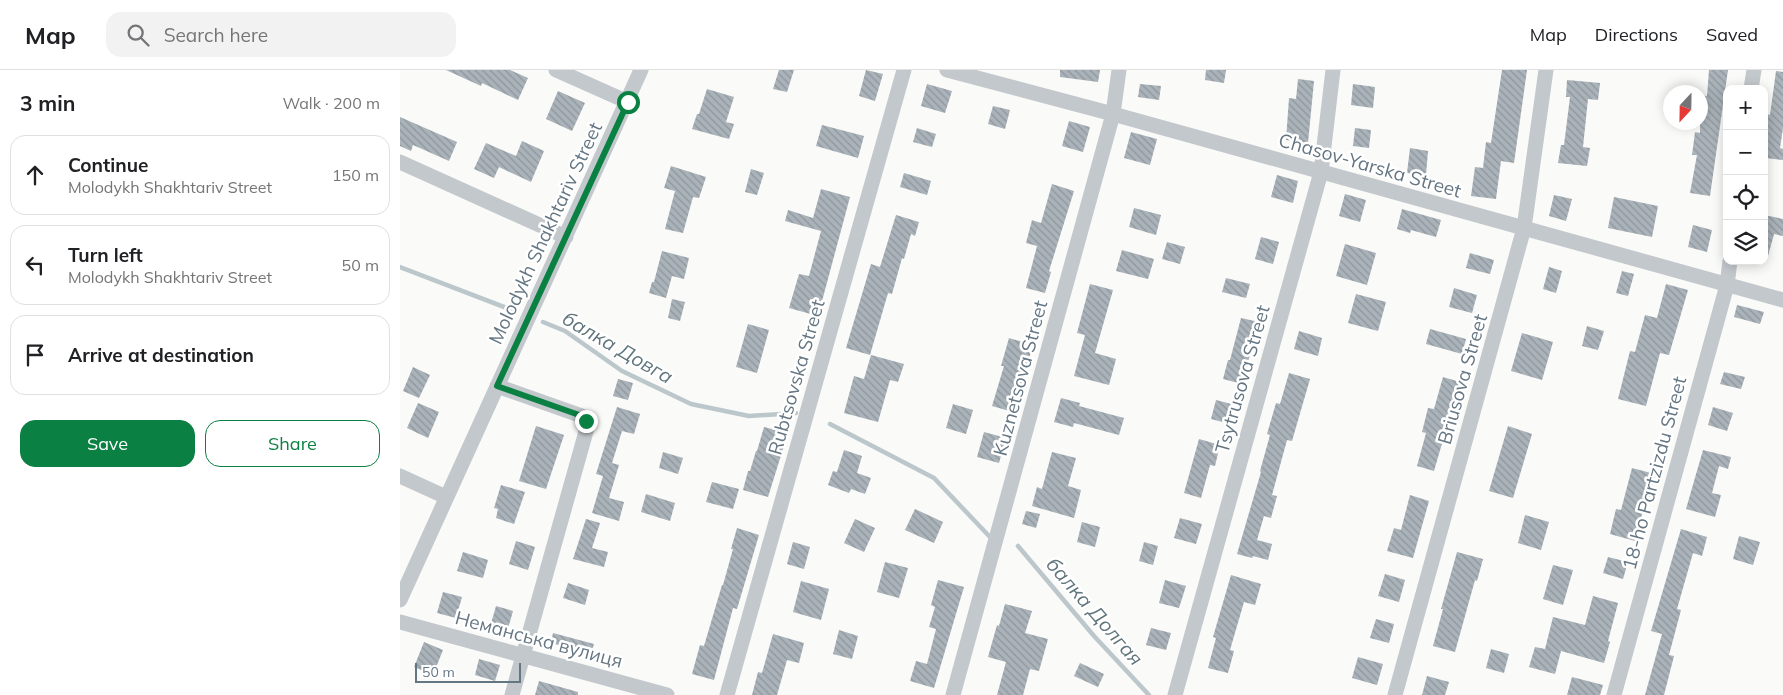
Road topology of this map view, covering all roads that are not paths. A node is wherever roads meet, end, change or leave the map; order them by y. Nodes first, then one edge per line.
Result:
1 (556, 70) edge
2 (642, 70) edge
3 (904, 70) edge
4 (946, 70) edge
5 (1119, 70) edge
6 (1333, 70) edge
7 (1546, 70) edge
8 (1754, 70) edge
9 (1752, 85) edge
10 (628, 102) junction
11 (1114, 114) junction
12 (400, 162) edge
13 (1321, 172) junction
14 (1524, 228) junction
15 (566, 237) junction
16 (1730, 265) edge
17 (1727, 285) junction
18 (1783, 300) edge
19 (497, 386) junction
20 (400, 476) edge
21 (446, 497) junction
22 (400, 600) edge
23 (400, 622) edge
24 (523, 655) junction
25 (512, 695) edge
26 (667, 695) edge
27 (727, 695) edge
28 (953, 695) edge
29 (1175, 695) edge
30 (1395, 695) edge
31 (1614, 695) edge

1 - 10 street
2 - 10 street, Molodykh Shakhtariv Street
3 - 27 street, Rubtsovska Street
4 - 11 street, Chasov-Yarska Street
5 - 11 street, Kuznetsova Street
6 - 13 street, Tsytrusova Street
7 - 14 street, Briusova Street
8 - 9 street
10 - 15 street, Molodykh Shakhtariv Street
11 - 13 street, Chasov-Yarska Street
11 - 28 street, Kuznetsova Street
12 - 15 street
13 - 14 street, Chasov-Yarska Street
13 - 29 street, Tsytrusova Street
14 - 17 street, Chasov-Yarska Street
14 - 30 street, Briusova Street
15 - 19 street, Molodykh Shakhtariv Street
16 - 17 street, 18-ho Partzizdu Street
17 - 18 street, Chasov-Yarska Street
17 - 31 street, 18-ho Partzizdu Street
19 - 21 street, Molodykh Shakhtariv Street
19 - 24 street
20 - 21 street
21 - 22 street, Molodykh Shakhtariv Street
23 - 24 street, Неманська вулиця
24 - 25 street
24 - 26 street, Неманська вулиця

